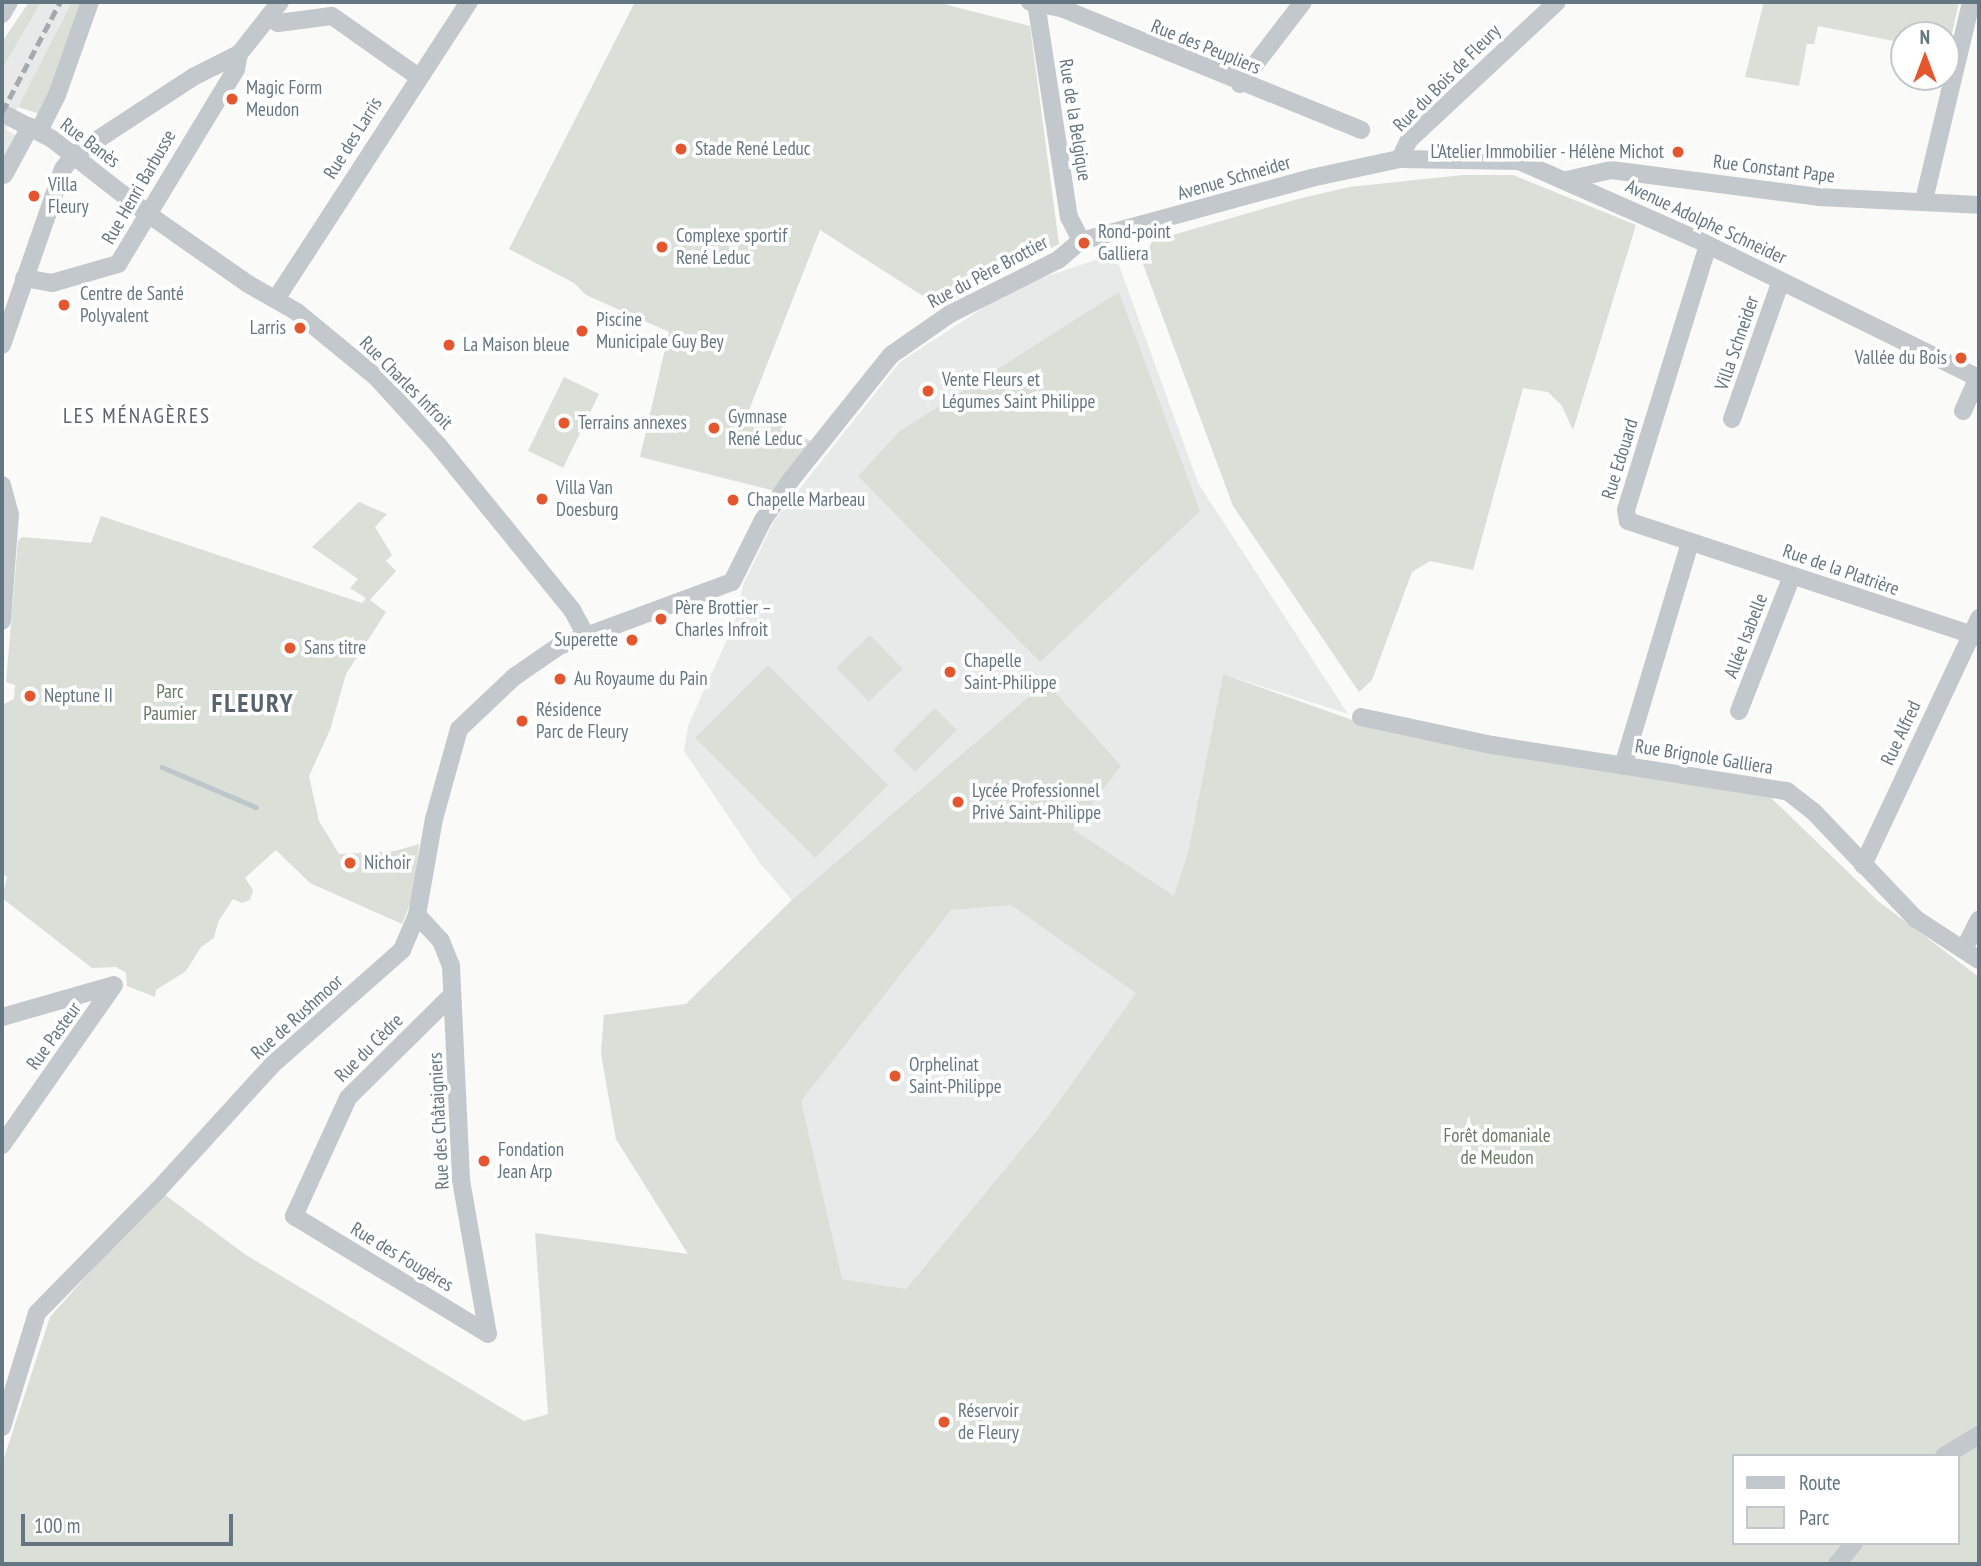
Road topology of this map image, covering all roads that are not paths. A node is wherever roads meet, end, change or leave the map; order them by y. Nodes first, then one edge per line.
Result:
1 (9, 2) edge
2 (90, 2) edge
3 (280, 2) edge
4 (469, 2) edge
5 (1034, 2) edge
6 (1303, 2) edge
7 (1557, 2) edge
8 (1972, 2) edge
9 (1062, 5) edge
10 (2, 14) edge
11 (268, 16) junction
12 (239, 54) junction
13 (209, 68) junction
14 (417, 76) junction
15 (1240, 84) junction
16 (216, 95) junction
17 (2, 113) edge
18 (30, 127) junction
19 (1361, 130) dead end
20 (74, 155) junction
21 (1401, 159) junction
22 (5, 175) dead end
23 (1567, 180) junction
24 (1924, 200) junction
25 (1979, 205) edge
26 (148, 214) junction
27 (1081, 241) junction
28 (1708, 245) junction
29 (24, 278) junction
30 (1781, 281) junction
31 (276, 299) junction
32 (2, 345) edge
33 (1978, 378) edge
34 (1963, 411) dead end
35 (1732, 419) dead end
36 (2, 485) edge
37 (1690, 543) junction
38 (1792, 576) junction
39 (2, 621) edge
40 (1977, 630) edge
41 (585, 633) junction
42 (1739, 711) dead end
43 (1361, 717) dead end
44 (1623, 765) junction
45 (1863, 865) junction
46 (417, 915) junction
47 (1979, 920) edge
48 (1964, 949) junction
49 (1979, 960) edge
50 (452, 995) junction
51 (2, 1017) edge
52 (2, 1144) edge
53 (294, 1216) joint
54 (488, 1334) joint
55 (2, 1427) edge
56 (1979, 1435) edge
57 (1947, 1454) edge
58 (1852, 1545) edge
59 (1837, 1564) edge

1 - 10 street
2 - 18 street
3 - 11 street, Rue Henri Barbusse
4 - 14 street, Rue des Larris
5 - 9 street, Rue des Peupliers
5 - 27 street, Rue de la Belgique
6 - 15 street
7 - 21 street, Rue du Bois de Fleury
8 - 24 street
9 - 15 street, Rue des Peupliers
11 - 12 street, Rue Henri Barbusse
11 - 14 street
12 - 13 street, Rue Henri Barbusse
12 - 16 street, Rue Henri Barbusse
13 - 16 street
13 - 20 street, Rue Henri Barbusse
14 - 31 street, Rue des Larris
15 - 19 street, Rue des Peupliers
16 - 26 street, Rue Henri Barbusse
17 - 18 street, Rue Banès
18 - 20 street, Rue Banès
18 - 22 street
20 - 26 street, Rue Banès
20 - 29 street
21 - 23 street, Avenue Adolphe Schneider
21 - 27 street, Avenue Schneider
23 - 24 street, Rue Constant Pape
23 - 28 street, Avenue Adolphe Schneider
24 - 25 street, Rue Constant Pape
26 - 29 street, Rue Henri Barbusse
26 - 31 street, Rue Charles Infroit
27 - 41 street, Rue du Père Brottier
28 - 30 street, Avenue Adolphe Schneider
28 - 37 street, Rue Edouard
29 - 32 street
30 - 33 street, Avenue Adolphe Schneider
30 - 35 street, Villa Schneider
31 - 41 street, Rue Charles Infroit
33 - 34 street
36 - 39 street
37 - 38 street, Rue de la Platrière
37 - 44 street
38 - 40 street, Rue de la Platrière
38 - 42 street, Allée Isabelle
40 - 45 street, Rue Alfred
41 - 46 street, Rue de Rushmoor
43 - 44 street, Rue Brignole Galliera
44 - 45 street, Rue Brignole Galliera
45 - 48 street, Rue Brignole Galliera
46 - 50 street, Rue des Châtaigniers
46 - 55 street, Rue de Rushmoor
47 - 48 street
48 - 49 street, Rue Brignole Galliera
50 - 53 street, Rue du Cèdre
50 - 54 street, Rue des Châtaigniers
51 - 52 street, Rue Pasteur
53 - 54 street, Rue des Fougères
56 - 57 street
58 - 59 street

